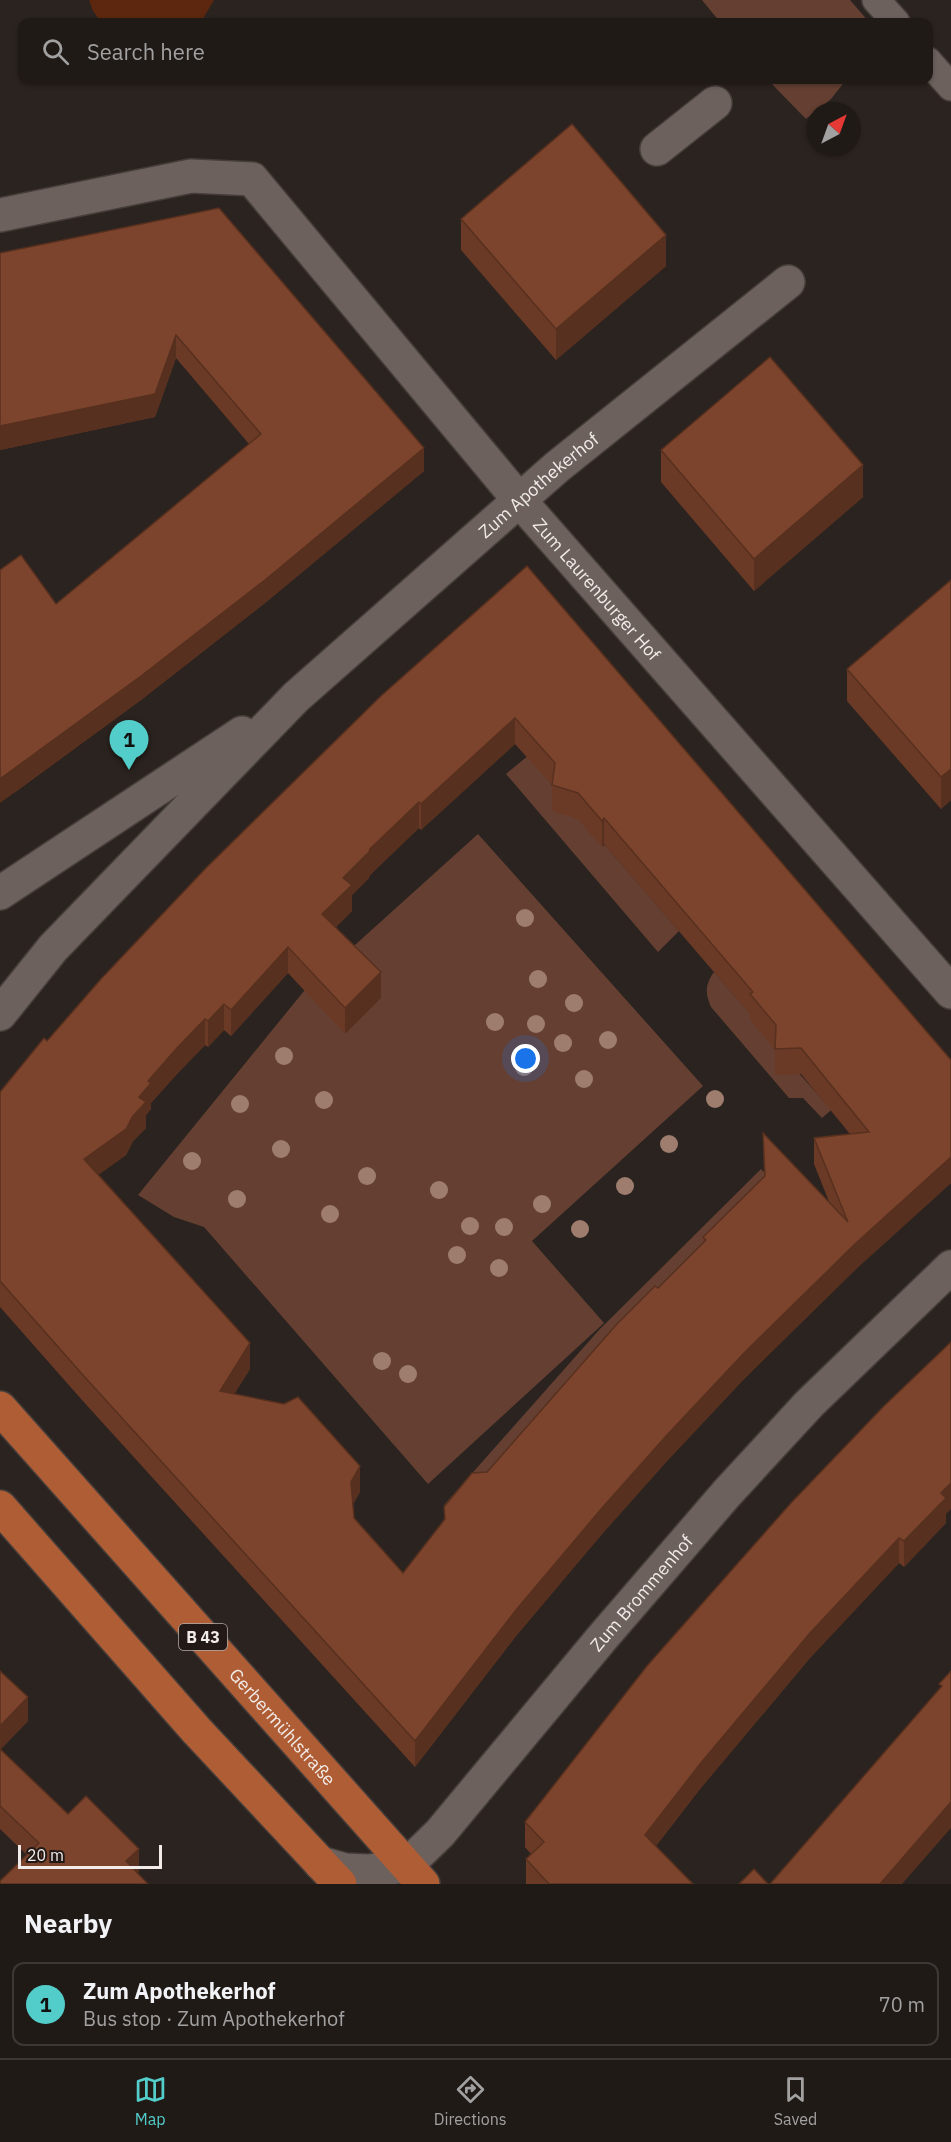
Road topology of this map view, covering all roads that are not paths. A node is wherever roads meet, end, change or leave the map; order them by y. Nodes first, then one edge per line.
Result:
1 (876, 0) edge
2 (892, 18) edge
3 (933, 67) edge
4 (951, 87) edge
5 (715, 103) dead end
6 (657, 149) dead end
7 (0, 215) edge
8 (788, 282) dead end
9 (520, 501) junction
10 (296, 697) junction
11 (0, 893) edge
12 (951, 992) edge
13 (0, 1014) edge
14 (951, 1268) edge
15 (0, 1408) edge
16 (0, 1507) edge
17 (330, 1873) edge
18 (414, 1875) edge

1 - 2 lane
3 - 4 lane
5 - 6 street
7 - 9 street, Zum Laurenburger Hof
8 - 9 street, Zum Apothekerhof
9 - 10 street, Zum Apothekerhof
9 - 12 street, Zum Laurenburger Hof
10 - 11 street, Zum Apothekerhof
10 - 13 street, Zum Apothekerhof
14 - 18 street, Zum Brommenhof
15 - 18 main road, Gerbermühlstraße / B 43
16 - 17 main road
17 - 18 street

